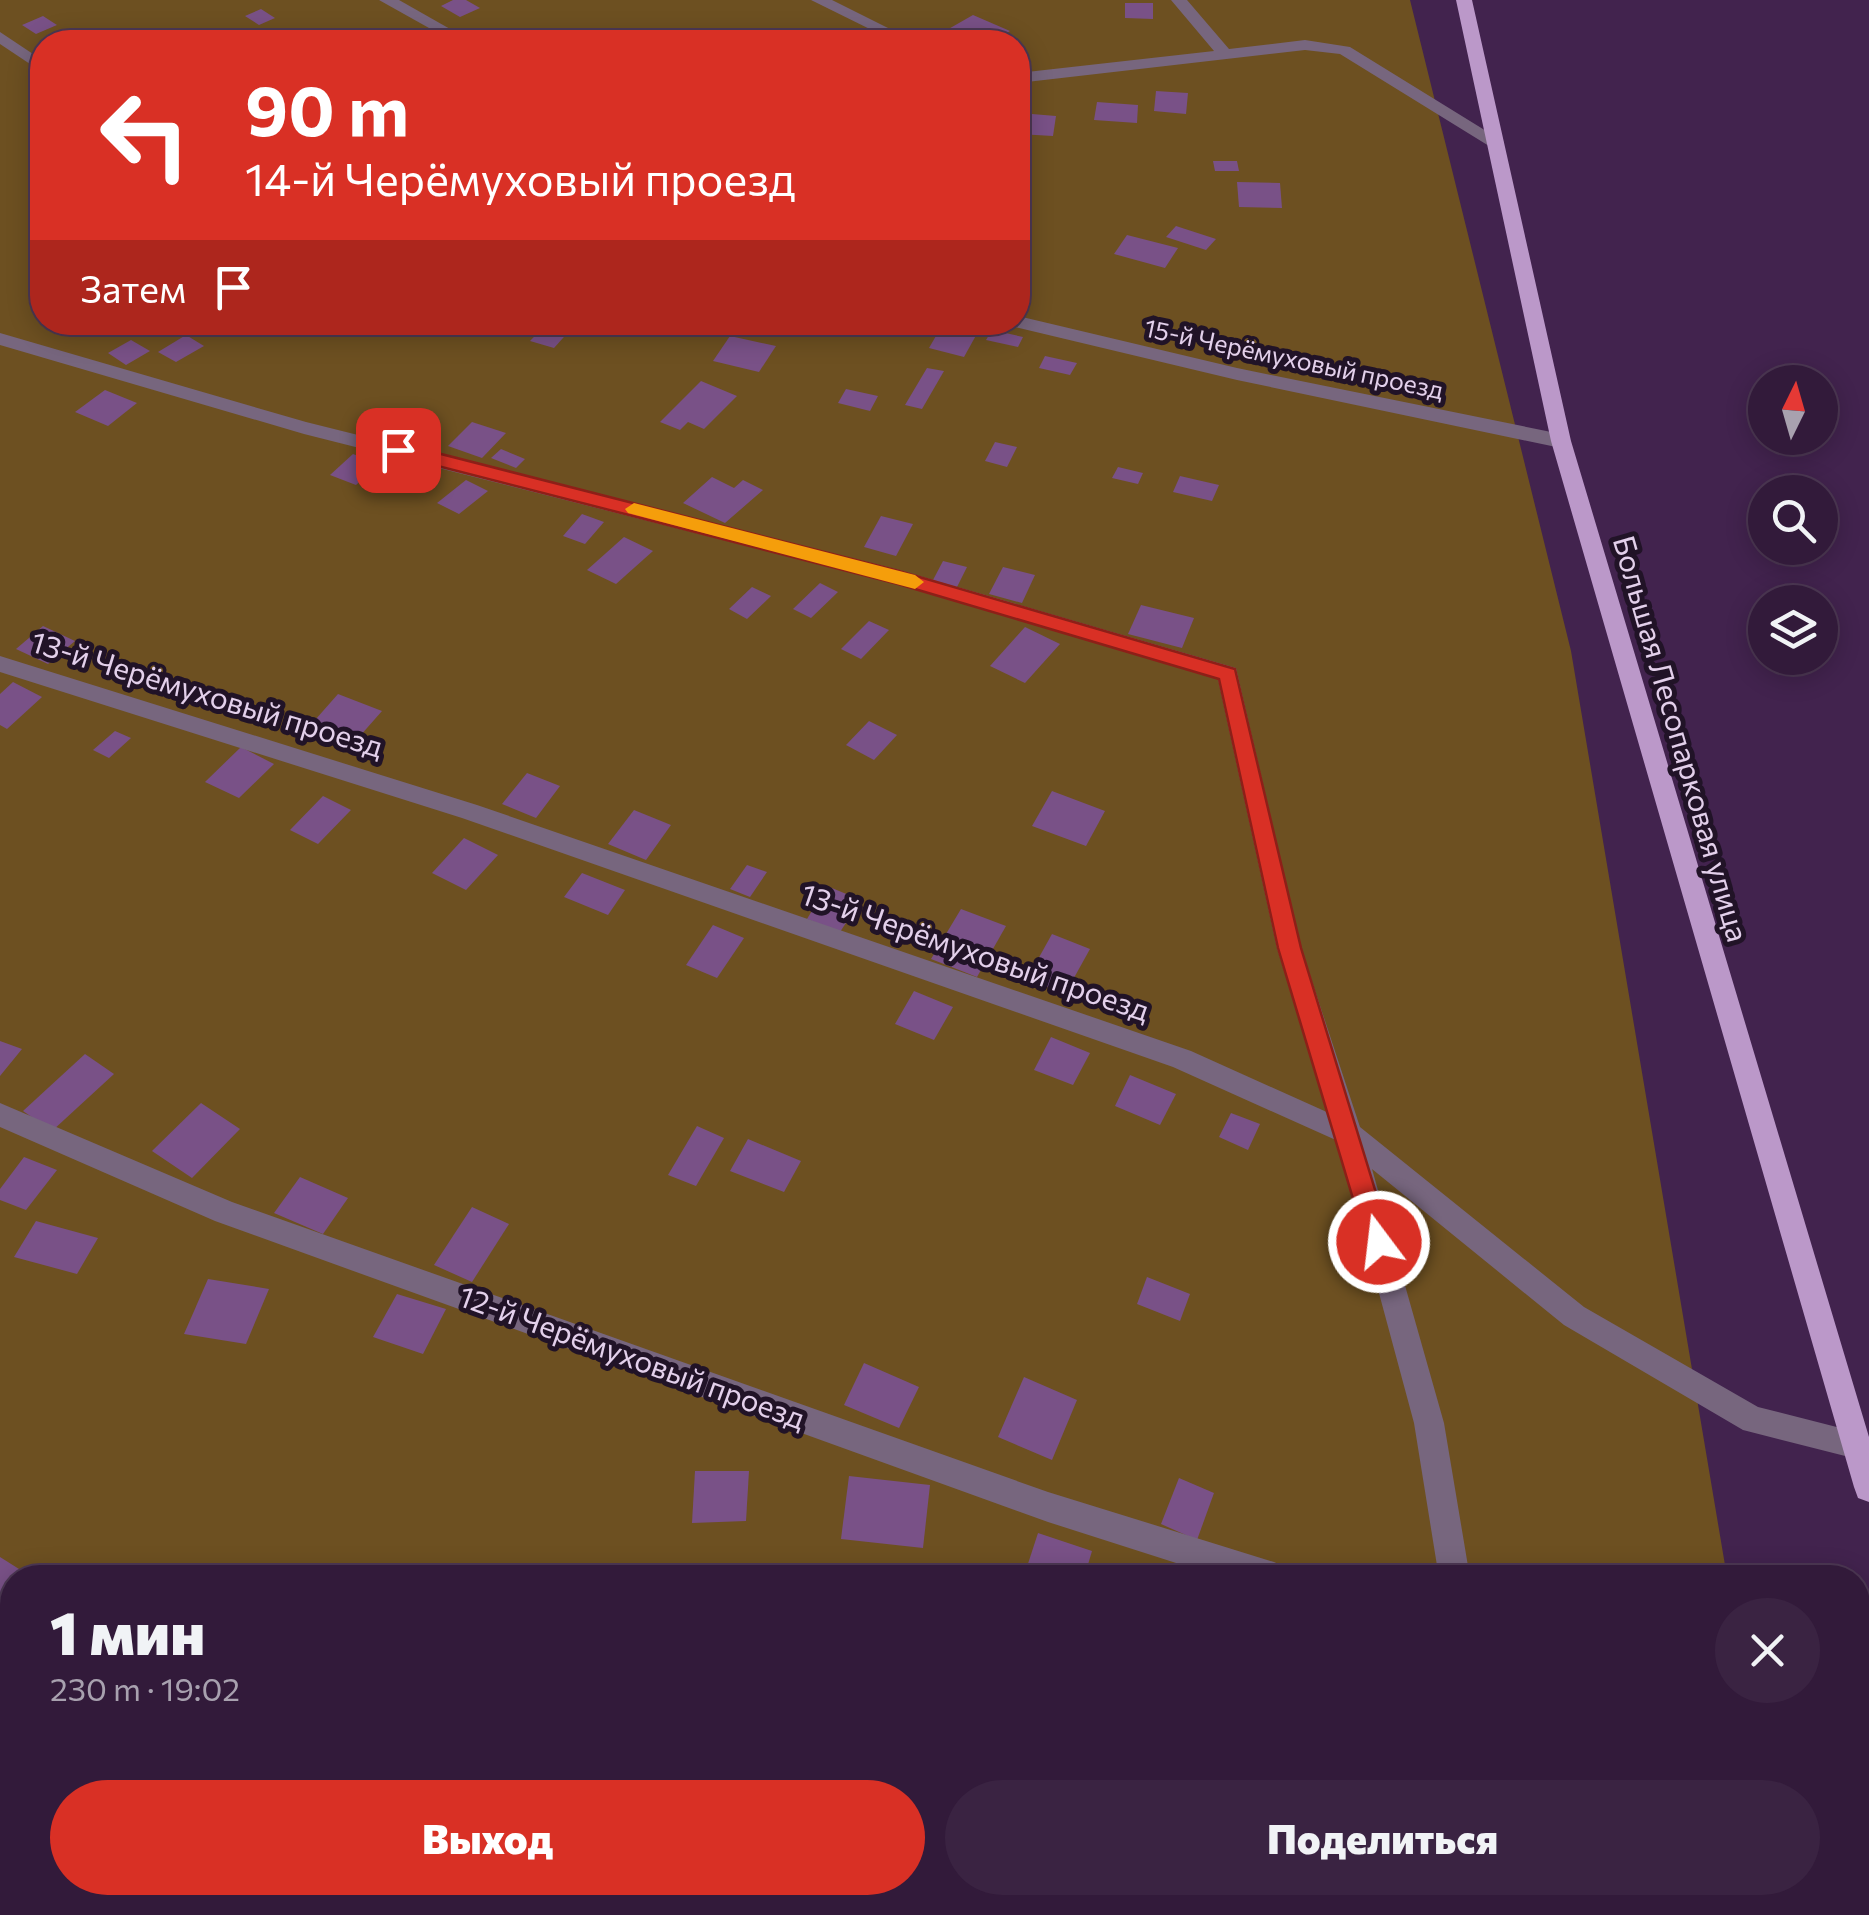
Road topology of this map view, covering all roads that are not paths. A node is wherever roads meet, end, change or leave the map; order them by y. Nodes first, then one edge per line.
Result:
1 (387, 0) edge
2 (820, 0) edge
3 (1179, 0) edge
4 (1464, 0) edge
5 (443, 30) edge
6 (883, 30) edge
7 (0, 37) edge
8 (1226, 55) junction
9 (30, 58) edge
10 (1030, 77) edge
11 (1495, 142) junction
12 (1030, 325) edge
13 (0, 340) edge
14 (1561, 441) junction
15 (0, 664) edge
16 (0, 1115) edge
17 (1349, 1134) junction
18 (1857, 1446) junction
19 (1869, 1487) edge
20 (1232, 1565) edge
21 (1453, 1565) edge

1 - 5 lane
2 - 6 lane
3 - 8 lane
4 - 11 main road, Большая Лесопарковая улица
7 - 9 lane
8 - 10 lane
8 - 11 lane
11 - 14 main road, Большая Лесопарковая улица
12 - 14 lane, 15-й Черёмуховый проезд
13 - 17 lane
14 - 18 main road, Большая Лесопарковая улица
15 - 17 lane, 13-й Черёмуховый проезд
16 - 20 lane, 12-й Черёмуховый проезд
17 - 18 lane, 13-й Черёмуховый проезд
17 - 21 lane
18 - 19 main road, Большая Лесопарковая улица

